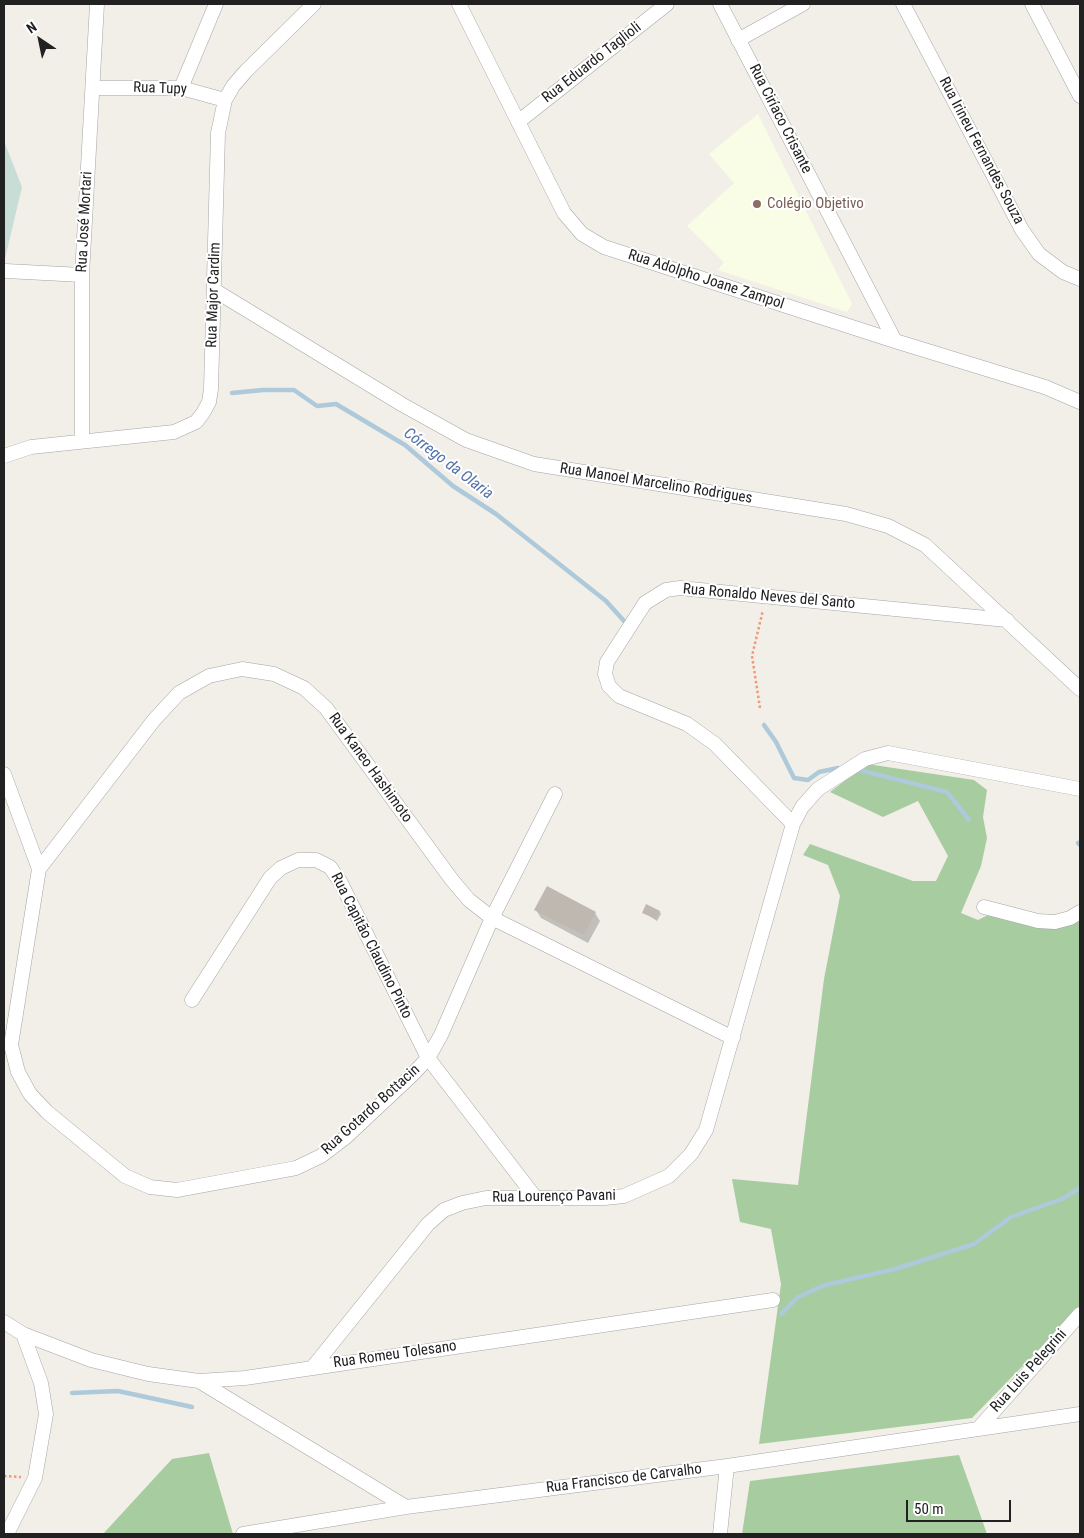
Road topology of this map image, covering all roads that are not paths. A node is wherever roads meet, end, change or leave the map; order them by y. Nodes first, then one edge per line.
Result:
1 (97, 4) edge
2 (216, 4) edge
3 (314, 4) edge
4 (459, 4) edge
5 (667, 4) edge
6 (720, 4) edge
7 (803, 4) edge
8 (903, 4) edge
9 (1032, 4) edge
10 (738, 40) junction
11 (93, 88) junction
12 (181, 88) junction
13 (1080, 96) edge
14 (225, 100) junction
15 (518, 122) junction
16 (6, 271) dead end
17 (82, 275) junction
18 (1080, 279) edge
19 (214, 290) junction
20 (895, 341) junction
21 (1078, 398) edge
22 (82, 441) junction
23 (4, 456) edge
24 (1007, 620) junction
25 (1080, 689) edge
26 (4, 774) edge
27 (1080, 789) edge
28 (555, 794) dead end
29 (793, 824) junction
30 (39, 870) junction
31 (984, 907) dead end
32 (1080, 912) edge
33 (492, 918) junction
34 (192, 1000) dead end
35 (733, 1038) junction
36 (428, 1058) junction
37 (535, 1197) junction
38 (773, 1300) dead end
39 (1080, 1314) edge
40 (4, 1322) edge
41 (23, 1334) junction
42 (313, 1367) junction
43 (200, 1381) junction
44 (1080, 1414) edge
45 (979, 1428) junction
46 (727, 1466) junction
47 (406, 1506) junction
48 (7, 1534) edge
49 (242, 1534) edge
50 (720, 1534) edge

1 - 11 street, Rua José Mortari
2 - 12 street
3 - 14 street, Rua Major Cardim
4 - 15 street, Rua Adolpho Joane Zampol
5 - 15 street, Rua Eduardo Taglioli
6 - 10 street, Rua Ciríaco Crisante
7 - 10 street
8 - 18 street, Rua Irineu Fernandes Souza
9 - 13 street
10 - 20 street, Rua Ciríaco Crisante
11 - 12 street, Rua Tupy
11 - 17 street, Rua José Mortari
12 - 14 street, Rua Tupy
14 - 19 street, Rua Major Cardim
15 - 20 street, Rua Adolpho Joane Zampol
16 - 17 street
17 - 22 street, Rua José Mortari
19 - 22 street, Rua Major Cardim
19 - 24 street, Rua Manoel Marcelino Rodrigues
20 - 21 street, Rua Adolpho Joane Zampol
22 - 23 street, Rua Major Cardim
24 - 25 street, Rua Manoel Marcelino Rodrigues
24 - 29 street, Rua Ronaldo Neves del Santo
26 - 30 street, Rua Gotardo Bottacin
27 - 29 street, Rua Lourenço Pavani
28 - 33 street, Rua Gotardo Bottacin
29 - 35 street, Rua Lourenço Pavani
30 - 33 street, Rua Kaneo Hashimoto
30 - 36 street, Rua Gotardo Bottacin
31 - 32 street
33 - 35 street, Rua Kaneo Hashimoto
33 - 36 street, Rua Gotardo Bottacin
34 - 36 street, Rua Capitão Claudino Pinto
35 - 37 street, Rua Lourenço Pavani
36 - 37 street, Rua Capitão Claudino Pinto
37 - 42 street, Rua Lourenço Pavani
38 - 42 street, Rua Romeu Tolesano
39 - 45 street, Rua Luis Pelegrini
40 - 41 street
41 - 43 street, Rua Romeu Tolesano
41 - 48 street
42 - 43 street, Rua Romeu Tolesano
43 - 47 street
44 - 45 street, Rua Francisco de Carvalho
45 - 46 street, Rua Francisco de Carvalho
46 - 47 street, Rua Francisco de Carvalho
46 - 50 street
47 - 49 street, Rua Francisco de Carvalho

